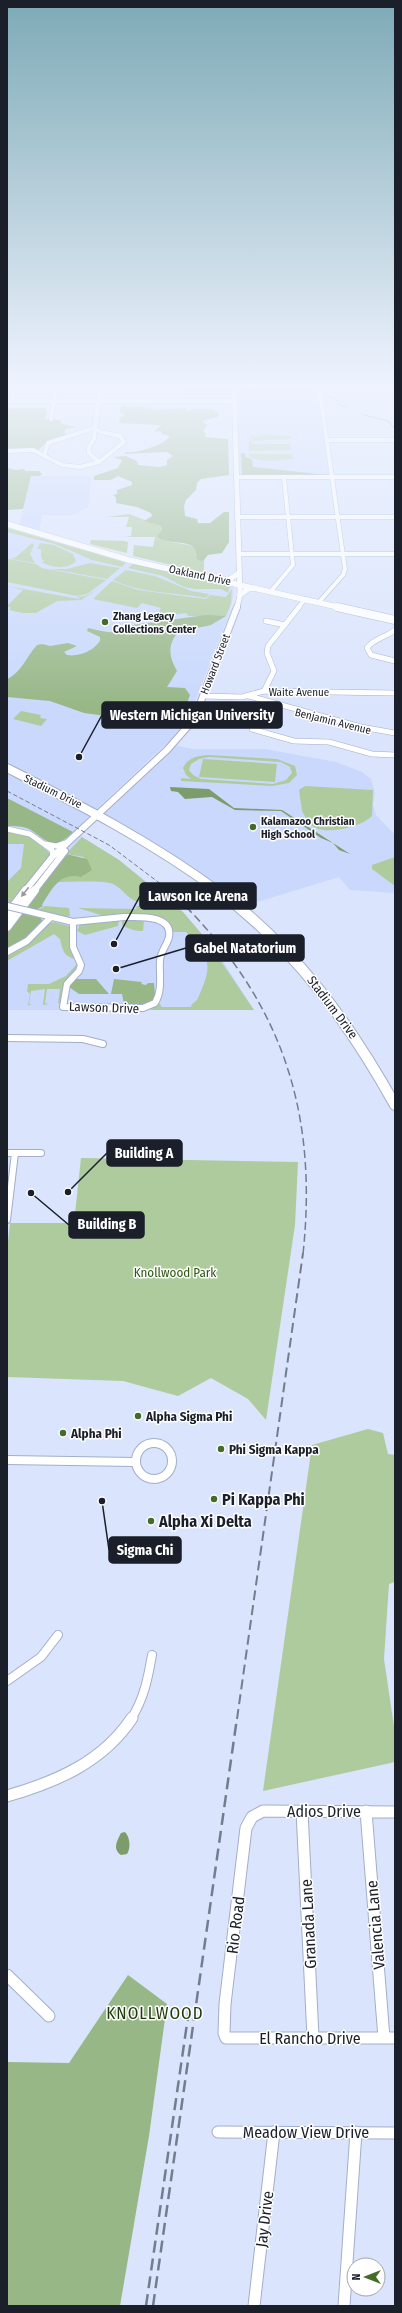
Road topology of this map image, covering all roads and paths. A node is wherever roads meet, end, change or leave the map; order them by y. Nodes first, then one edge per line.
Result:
1 (236, 494) edge
2 (286, 494) edge
3 (335, 494) edge
4 (237, 517) junction
5 (288, 517) junction
6 (338, 517) junction
7 (395, 517) edge
8 (7, 524) edge
9 (239, 554) junction
10 (292, 554) junction
11 (343, 554) junction
12 (395, 554) edge
13 (239, 573) junction
14 (222, 580) junction
15 (240, 584) junction
16 (256, 588) junction
17 (271, 591) junction
18 (240, 596) junction
19 (304, 599) junction
20 (319, 602) junction
21 (395, 620) edge
22 (266, 621) dead end
23 (285, 625) junction
24 (395, 630) edge
25 (395, 661) edge
26 (264, 691) junction
27 (395, 693) edge
28 (204, 696) junction
29 (249, 696) junction
30 (252, 729) dead end
31 (395, 733) edge
32 (395, 755) edge
33 (7, 768) edge
34 (7, 774) edge
35 (97, 816) junction
36 (7, 829) edge
37 (79, 832) junction
38 (65, 843) junction
39 (45, 844) junction
40 (53, 856) junction
41 (7, 906) edge
42 (7, 915) edge
43 (51, 917) junction
44 (74, 922) junction
45 (7, 927) edge
46 (7, 953) edge
47 (7, 1038) edge
48 (104, 1044) dead end
49 (395, 1105) edge
50 (7, 1153) edge
51 (15, 1153) junction
52 (42, 1153) dead end
53 (7, 1220) edge
54 (7, 1460) edge
55 (134, 1462) junction
56 (58, 1635) dead end
57 (152, 1655) dead end
58 (7, 1681) edge
59 (7, 1796) edge
60 (302, 1811) junction
61 (366, 1811) junction
62 (395, 1812) edge
63 (254, 1814) joint
64 (7, 1976) edge
65 (49, 2016) dead end
66 (226, 2038) joint
67 (313, 2038) junction
68 (389, 2038) edge
69 (218, 2132) dead end
70 (274, 2132) junction
71 (356, 2132) junction
72 (395, 2133) edge
73 (254, 2306) edge
74 (344, 2306) edge

1 - 4 street, Howard Street
2 - 5 street
3 - 6 street
4 - 5 street
4 - 9 street, Howard Street
5 - 6 street
5 - 10 street
6 - 7 street
6 - 11 street
8 - 14 main road, Oakland Drive
9 - 10 street
9 - 13 street, Howard Street
10 - 11 street
10 - 17 street
11 - 12 street
11 - 20 street
13 - 14 main road
13 - 15 street, Howard Street
14 - 15 main road, Oakland Drive
15 - 16 main road, Oakland Drive
15 - 18 street, Howard Street
16 - 17 main road, Oakland Drive
16 - 18 main road
17 - 19 main road, Oakland Drive
18 - 28 street, Howard Street
19 - 20 main road, Oakland Drive
19 - 23 street
20 - 21 main road, Oakland Drive
22 - 23 street
23 - 26 street
24 - 25 street
26 - 27 street, Waite Avenue
26 - 29 street, Waite Avenue
28 - 29 street, Waite Avenue
28 - 35 street, Howard Street
29 - 31 street, Benjamin Avenue
30 - 32 street
33 - 35 main road, Stadium Drive
34 - 35 main road, Stadium Drive
35 - 37 street, Howard Street
35 - 49 main road, Stadium Drive
36 - 39 street
37 - 38 street, Howard Street
37 - 45 street
38 - 39 street
38 - 40 street, Howard Street
39 - 40 street
40 -> 42 street, Howard Street
41 - 43 street, bridge
43 - 44 street
43 - 46 street
44 - 44 street, Lawson Drive
47 - 48 street
50 - 51 street
51 - 52 street
51 - 53 street
54 - 55 street
55 - 55 street
56 - 58 street
57 - 59 street
60 - 61 street, Adios Drive
60 - 63 street, Adios Drive
60 - 67 street, Granada Lane
61 - 62 street, Adios Drive
61 - 68 street, Valencia Lane
63 - 66 street, Rio Road
64 - 65 street
66 - 67 street, El Rancho Drive
67 - 68 street, El Rancho Drive
69 - 70 street, Meadow View Drive
70 - 71 street, Meadow View Drive
70 - 73 street, Jay Drive
71 - 72 street, Meadow View Drive
71 - 74 street

